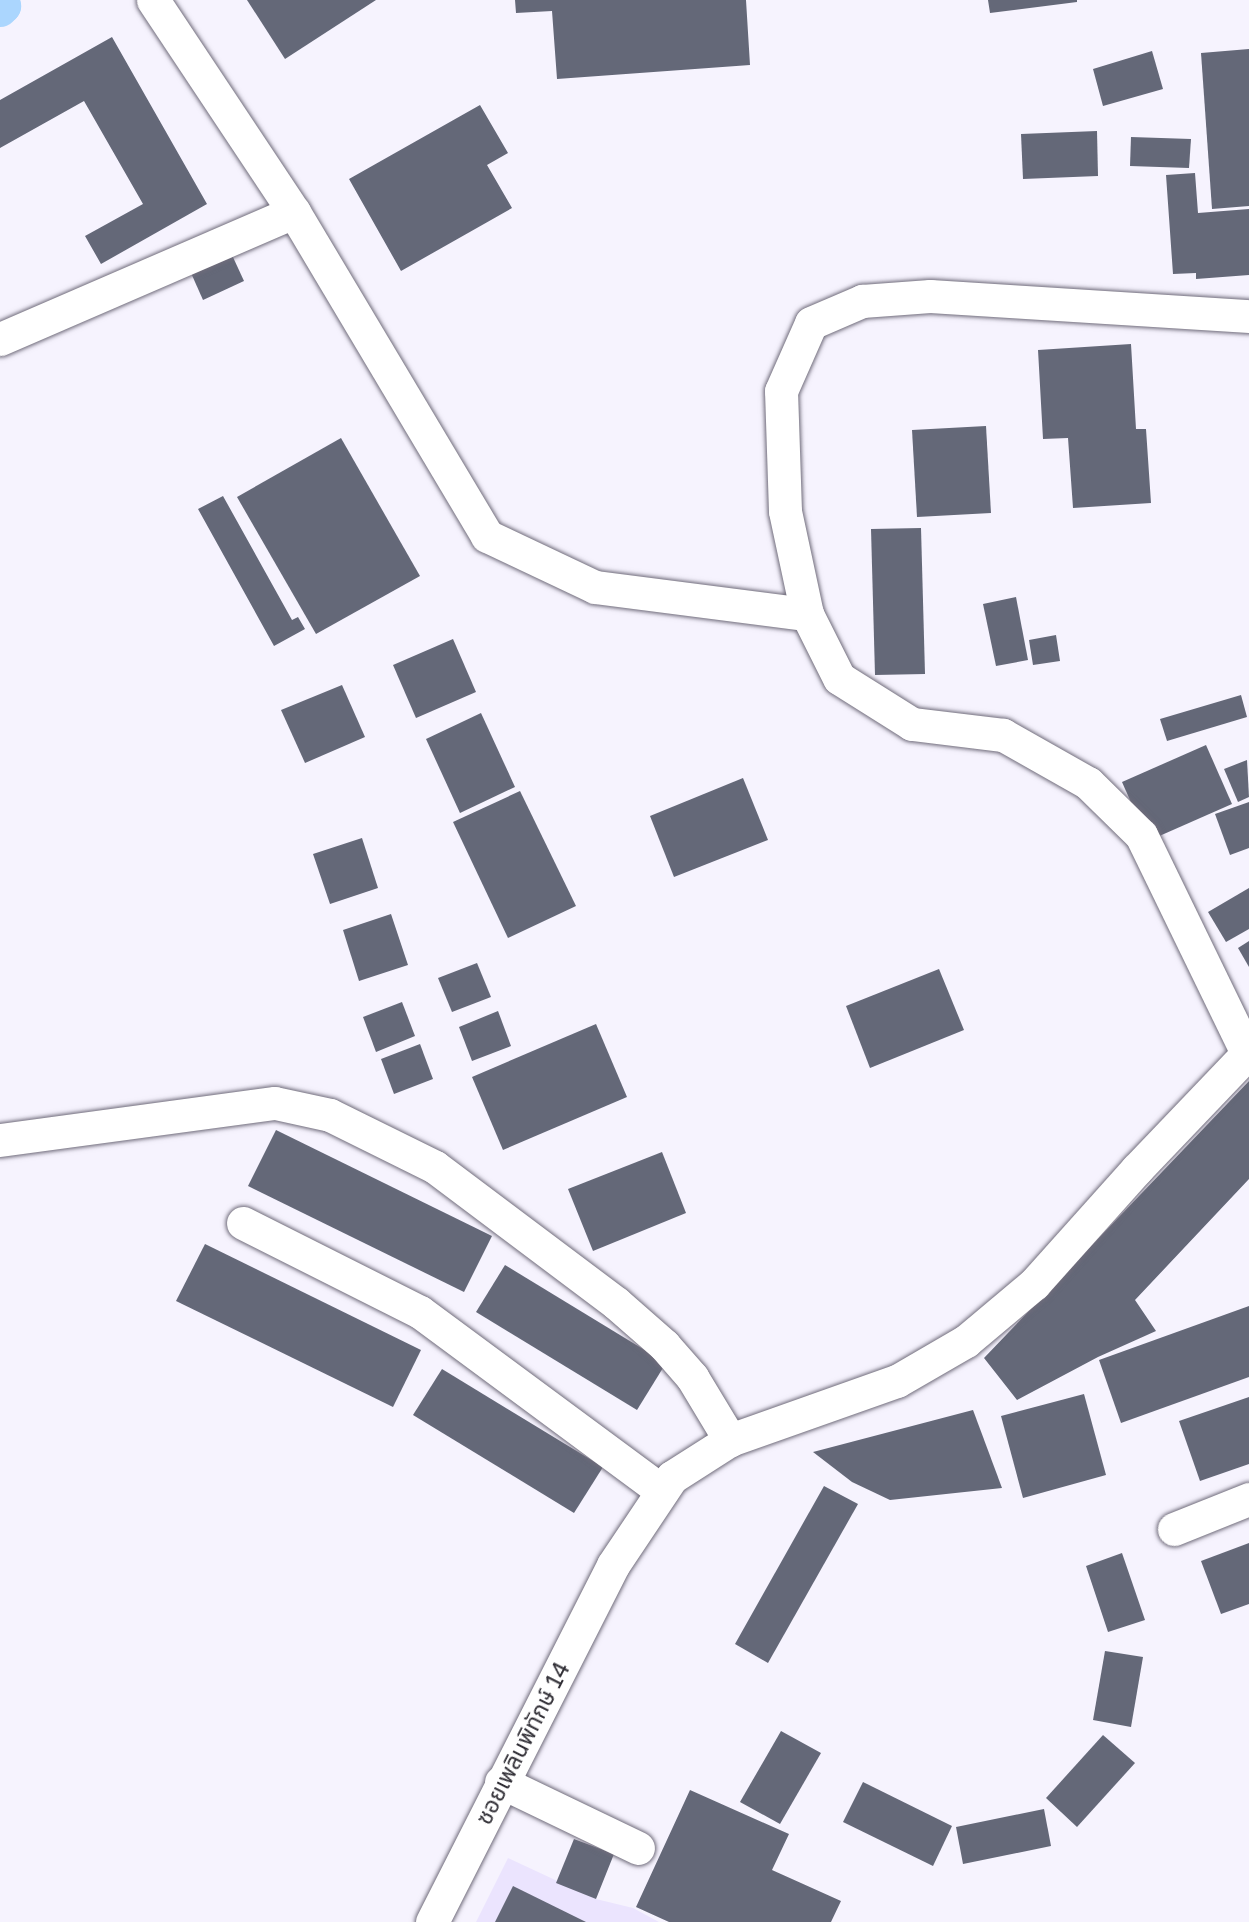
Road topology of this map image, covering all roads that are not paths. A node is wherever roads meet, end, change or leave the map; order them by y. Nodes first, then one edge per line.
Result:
1 (153, 0) edge
2 (294, 212) junction
3 (1249, 316) edge
4 (0, 339) edge
5 (807, 614) junction
6 (1248, 1052) edge
7 (0, 1140) edge
8 (243, 1223) dead end
9 (730, 1440) junction
10 (662, 1491) junction
11 (1249, 1499) edge
12 (1174, 1529) dead end
13 (501, 1782) junction
14 (638, 1848) dead end
15 (432, 1922) edge

1 - 2 street
2 - 4 street
2 - 5 street
3 - 5 street
5 - 6 street
6 - 9 street, ซอยเพลินพิทักษ์ 14
7 - 9 street
8 - 10 street
9 - 10 street, ซอยเพลินพิทักษ์ 14
10 - 13 street, ซอยเพลินพิทักษ์ 14
11 - 12 street
13 - 14 street
13 - 15 street, ซอยเพลินพิทักษ์ 14

